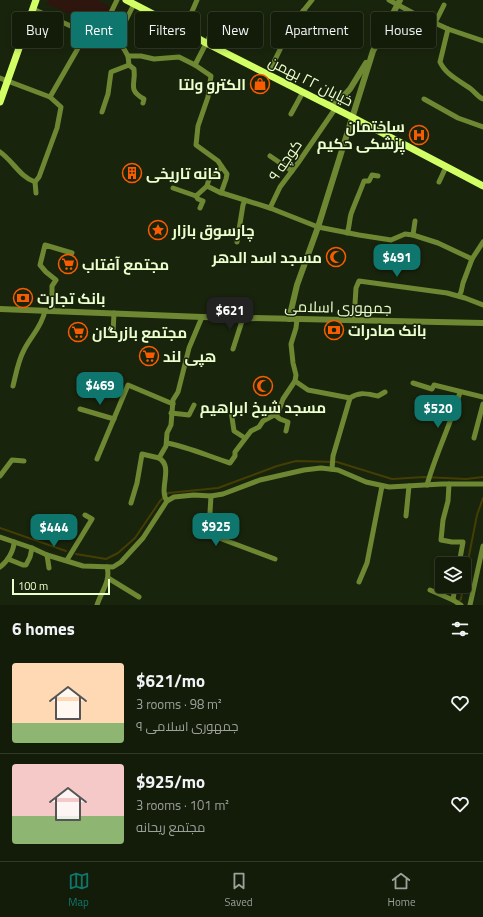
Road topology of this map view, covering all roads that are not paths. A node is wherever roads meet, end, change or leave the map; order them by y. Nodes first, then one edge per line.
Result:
1 (36, 0) edge
2 (117, 0) edge
3 (126, 0) edge
4 (197, 0) edge
5 (312, 0) edge
6 (389, 0) edge
7 (399, 2) edge
8 (134, 4) junction
9 (444, 5) dead end
10 (33, 9) junction
11 (302, 11) joint
12 (111, 12) edge
13 (149, 12) edge
14 (192, 12) edge
15 (413, 12) edge
16 (127, 18) edge
17 (436, 21) edge
18 (436, 23) edge
19 (71, 26) edge
20 (448, 29) junction
21 (200, 39) edge
22 (208, 39) edge
23 (483, 40) edge
24 (206, 43) junction
25 (78, 48) edge
26 (123, 48) edge
27 (373, 51) junction
28 (128, 56) junction
29 (129, 65) junction
30 (195, 65) junction
31 (268, 74) junction
32 (0, 78) edge
33 (7, 82) junction
34 (303, 92) junction
35 (50, 97) junction
36 (483, 99) edge
37 (0, 100) edge
38 (424, 100) dead end
39 (143, 103) dead end
40 (331, 107) junction
41 (102, 112) dead end
42 (291, 114) dead end
43 (352, 117) junction
44 (483, 127) edge
45 (0, 152) edge
46 (270, 156) dead end
47 (222, 167) junction
48 (446, 167) junction
49 (292, 171) junction
50 (378, 176) dead end
51 (35, 182) junction
52 (438, 182) dead end
53 (208, 186) junction
54 (483, 186) edge
55 (173, 188) dead end
56 (36, 193) dead end
57 (221, 193) junction
58 (196, 196) junction
59 (245, 200) junction
60 (200, 208) dead end
61 (270, 208) junction
62 (416, 221) dead end
63 (318, 227) junction
64 (347, 233) junction
65 (413, 235) junction
66 (237, 242) dead end
67 (483, 242) edge
68 (72, 252) dead end
69 (472, 259) junction
70 (459, 296) junction
71 (483, 305) edge
72 (0, 309) edge
73 (45, 311) junction
74 (52, 311) junction
75 (114, 313) junction
76 (202, 317) junction
77 (243, 318) junction
78 (289, 318) junction
79 (297, 319) junction
80 (354, 320) junction
81 (483, 323) edge
82 (113, 333) dead end
83 (233, 349) dead end
84 (295, 380) junction
85 (413, 383) dead end
86 (13, 386) dead end
87 (384, 392) dead end
88 (460, 392) junction
89 (483, 397) edge
90 (350, 398) junction
91 (173, 404) junction
92 (483, 404) edge
93 (194, 405) dead end
94 (80, 409) dead end
95 (231, 411) dead end
96 (171, 413) junction
97 (275, 415) junction
98 (114, 419) junction
99 (286, 431) dead end
100 (245, 438) junction
101 (474, 438) dead end
102 (166, 444) junction
103 (159, 458) junction
104 (97, 459) dead end
105 (24, 461) dead end
106 (332, 469) junction
107 (0, 476) edge
108 (449, 484) junction
109 (483, 484) edge
110 (427, 485) junction
111 (382, 486) junction
112 (409, 486) junction
113 (211, 496) junction
114 (165, 498) junction
115 (131, 502) dead end
116 (85, 515) dead end
117 (406, 516) dead end
118 (0, 537) edge
119 (14, 542) junction
120 (483, 546) edge
121 (32, 548) junction
122 (482, 553) edge
123 (47, 555) junction
124 (460, 557) edge
125 (8, 559) junction
126 (276, 559) dead end
127 (67, 560) junction
128 (0, 567) edge
129 (108, 567) junction
130 (49, 568) dead end
131 (108, 578) junction
132 (359, 582) dead end
133 (430, 590) dead end
134 (455, 593) edge
135 (139, 597) dead end
136 (454, 601) junction
137 (97, 605) edge
138 (460, 605) edge
139 (470, 605) edge

1 - 10 main road
2 - 12 street
3 - 8 main road, خیابان ۲۲ بهمن
4 - 14 street
5 - 11 street
6 - 7 street
7 - 15 street
7 - 27 street
8 - 13 main road, خیابان ۲۲ بهمن
8 - 16 street
9 - 17 street
10 - 19 street
10 - 33 main road
11 - 31 street
18 - 20 street
20 - 23 street
20 - 36 street
21 - 24 main road, خیابان ۲۲ بهمن
22 - 24 street
24 - 30 street
24 - 31 main road, خیابان ۲۲ بهمن
25 - 35 street
26 - 28 street
27 - 40 street
27 - 43 street
28 - 29 street
28 - 30 street
29 - 39 street
29 - 41 street
30 - 47 street
31 - 34 main road, خیابان ۲۲ بهمن
32 - 33 street
33 - 35 street
33 - 37 main road
34 - 40 main road, خیابان ۲۲ بهمن
34 - 42 street
35 - 51 street
38 - 44 street
40 - 43 main road, خیابان ۲۲ بهمن
40 - 49 street, کوچه ۹
43 - 48 main road, خیابان ۲۲ بهمن
43 - 63 street
45 - 51 street
46 - 49 street
47 - 53 street
47 - 57 street
48 - 52 street
48 - 54 main road, خیابان ۲۲ بهمن
49 - 61 street, کوچه ۹
50 - 64 street
51 - 56 street
53 - 57 street
53 - 58 street
55 - 58 street
57 - 59 street
58 - 60 street
59 - 61 street
59 - 66 street
61 - 63 street
62 - 65 street
63 - 64 street
63 - 78 street
64 - 65 street
65 - 69 street
67 - 69 street
68 - 74 street
69 - 70 street
70 - 71 street
70 - 80 street
72 - 73 street, جمهوری اسلامی
73 - 74 street, جمهوری اسلامی
73 - 86 street
74 - 75 street, جمهوری اسلامی
75 - 76 street, جمهوری اسلامی
75 - 82 street
76 - 77 street, جمهوری اسلامی
76 - 91 street
77 - 78 street, جمهوری اسلامی
77 - 83 street
78 - 79 street, جمهوری اسلامی
79 - 80 street, جمهوری اسلامی
79 - 84 street
80 - 81 street, جمهوری اسلامی
84 - 90 street
84 - 97 street
85 - 88 street
87 - 90 street
88 - 89 street
88 - 110 street
90 - 106 street
91 - 96 street
91 - 98 street
92 - 101 street
93 - 96 street
94 - 98 street
95 - 100 street
96 - 102 street
97 - 99 street
97 - 100 street
98 - 104 street
100 - 102 street
102 - 103 street
103 - 114 street
103 - 115 street
105 - 107 street
106 - 111 street
106 - 113 street
108 - 109 street
108 - 110 street
108 - 124 street
110 - 112 street
111 - 112 street
111 - 132 street
112 - 117 street
113 - 114 street
113 - 126 street
114 - 129 street
116 - 127 street
118 - 119 street
119 - 121 street
119 - 125 street
120 - 122 street
121 - 123 street
121 - 125 street
122 - 139 street
123 - 127 street
123 - 130 street
125 - 128 street
127 - 129 street
129 - 131 street
131 - 135 street
131 - 137 street
133 - 136 street
134 - 136 street
136 - 138 street

